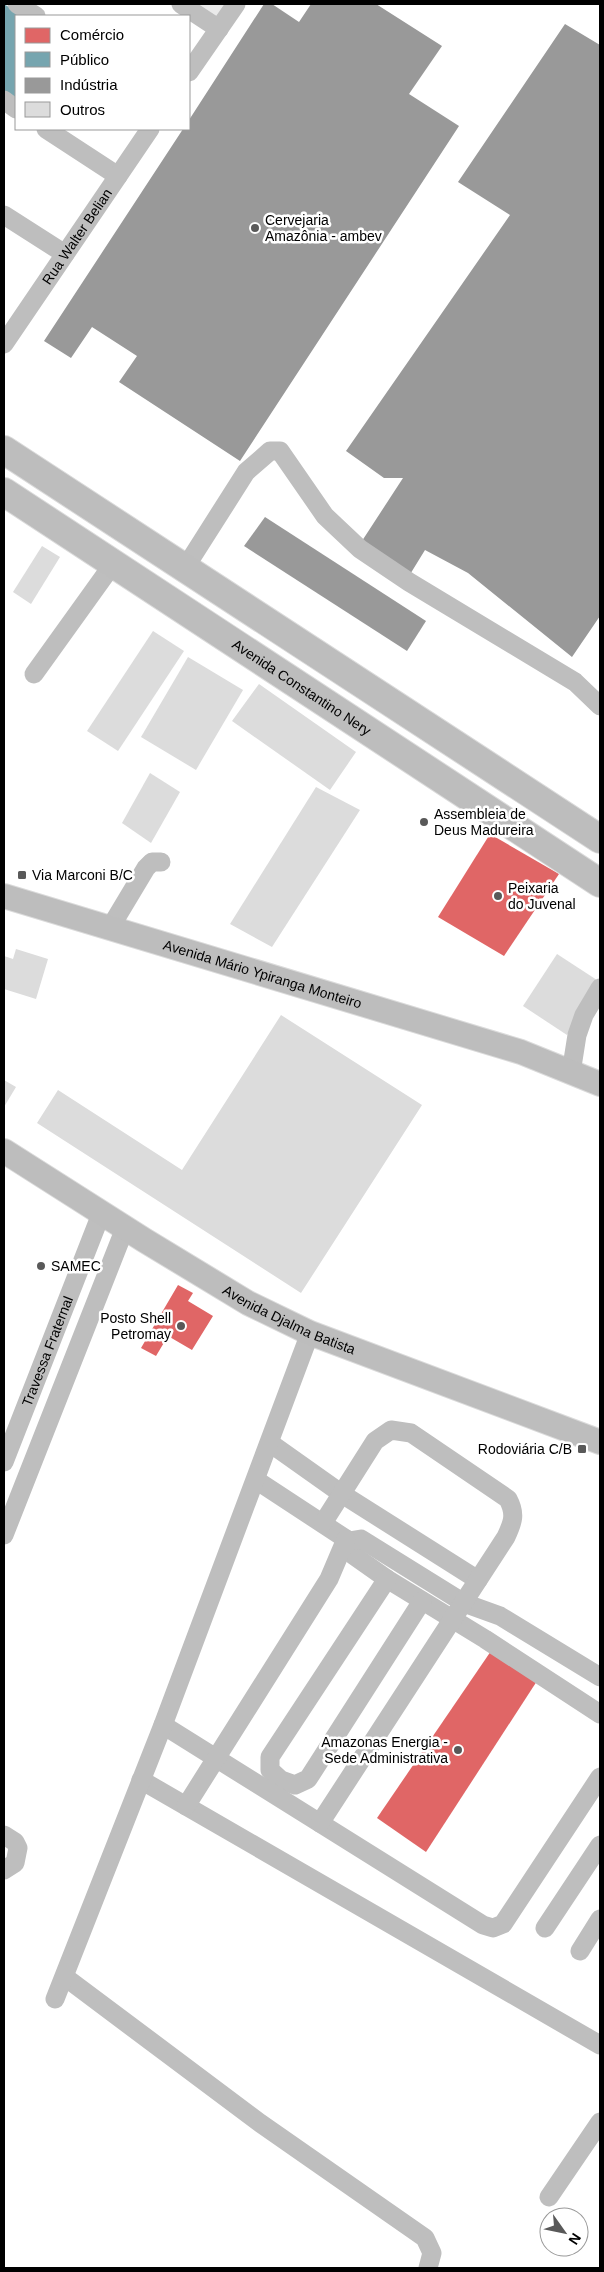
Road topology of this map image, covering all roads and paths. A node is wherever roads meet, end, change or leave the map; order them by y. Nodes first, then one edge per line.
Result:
1 (17, 4) edge
2 (181, 4) edge
3 (236, 4) edge
4 (34, 15) edge
5 (219, 28) junction
6 (190, 71) edge
7 (4, 100) edge
8 (15, 108) edge
9 (48, 130) edge
10 (149, 130) edge
11 (118, 176) junction
12 (4, 215) edge
13 (65, 254) junction
14 (4, 344) edge
15 (4, 450) edge
16 (7, 496) edge
17 (113, 564) junction
18 (185, 568) junction
19 (34, 674) dead end
20 (600, 706) edge
21 (600, 839) edge
22 (161, 862) dead end
23 (600, 883) edge
24 (4, 896) edge
25 (110, 928) junction
26 (600, 988) edge
27 (572, 1067) junction
28 (600, 1068) edge
29 (600, 1084) edge
30 (4, 1151) edge
31 (101, 1214) junction
32 (124, 1228) junction
33 (310, 1333) junction
34 (600, 1442) edge
35 (270, 1443) junction
36 (4, 1462) edge
37 (256, 1480) junction
38 (342, 1494) junction
39 (323, 1523) junction
40 (4, 1535) edge
41 (347, 1540) junction
42 (387, 1579) junction
43 (478, 1580) junction
44 (422, 1601) junction
45 (464, 1602) junction
46 (452, 1619) junction
47 (580, 1664) junction
48 (600, 1677) edge
49 (562, 1690) junction
50 (600, 1714) edge
51 (163, 1725) junction
52 (217, 1758) junction
53 (600, 1777) edge
54 (141, 1780) junction
55 (186, 1806) junction
56 (320, 1823) junction
57 (4, 1835) edge
58 (600, 1845) edge
59 (4, 1870) edge
60 (600, 1919) edge
61 (545, 1928) dead end
62 (580, 1951) dead end
63 (65, 1977) junction
64 (56, 1999) dead end
65 (600, 2044) edge
66 (600, 2122) edge
67 (549, 2197) dead end
68 (428, 2268) edge

1 - 4 street
2 - 5 street
3 - 5 street
5 - 6 street
7 - 8 street
9 - 11 street
10 - 11 street, Rua Walter Belian
11 - 13 street, Rua Walter Belian
12 - 13 street
13 - 14 street, Rua Walter Belian
15 - 18 highway
16 - 17 highway, Avenida Constantino Nery
17 - 19 street
17 - 23 highway, Avenida Constantino Nery
18 - 20 street
18 - 21 highway
22 - 25 street
24 - 25 main road, Avenida Mário Ypiranga Monteiro
25 - 27 main road, Avenida Mário Ypiranga Monteiro
26 - 27 street
27 - 28 main road, Avenida Mário Ypiranga Monteiro
27 - 29 main road, Avenida Mário Ypiranga Monteiro
30 - 31 main road, Avenida Djalma Batista
31 - 32 main road, Avenida Djalma Batista
31 - 36 street, Travessa Fraternal
32 - 33 main road, Avenida Djalma Batista
32 - 40 street
33 - 34 main road, Avenida Djalma Batista
33 - 35 street
35 - 37 street
35 - 38 street
37 - 39 street
37 - 51 street
38 - 39 street
38 - 43 street
38 - 43 street
39 - 41 street
41 - 42 street
41 - 45 street
41 - 52 street
42 - 44 street
42 - 44 street
43 - 45 street
44 - 46 street
45 - 46 street
45 - 47 street
46 - 49 street
46 - 56 street
47 - 48 street
47 - 49 street
49 - 50 street
51 - 52 street
51 - 54 street
52 - 55 street
52 - 56 street
53 - 56 street
54 - 55 street
54 - 63 street
55 - 65 street
57 - 59 street
58 - 61 street
60 - 62 street
63 - 64 street
63 - 68 street
66 - 67 street

